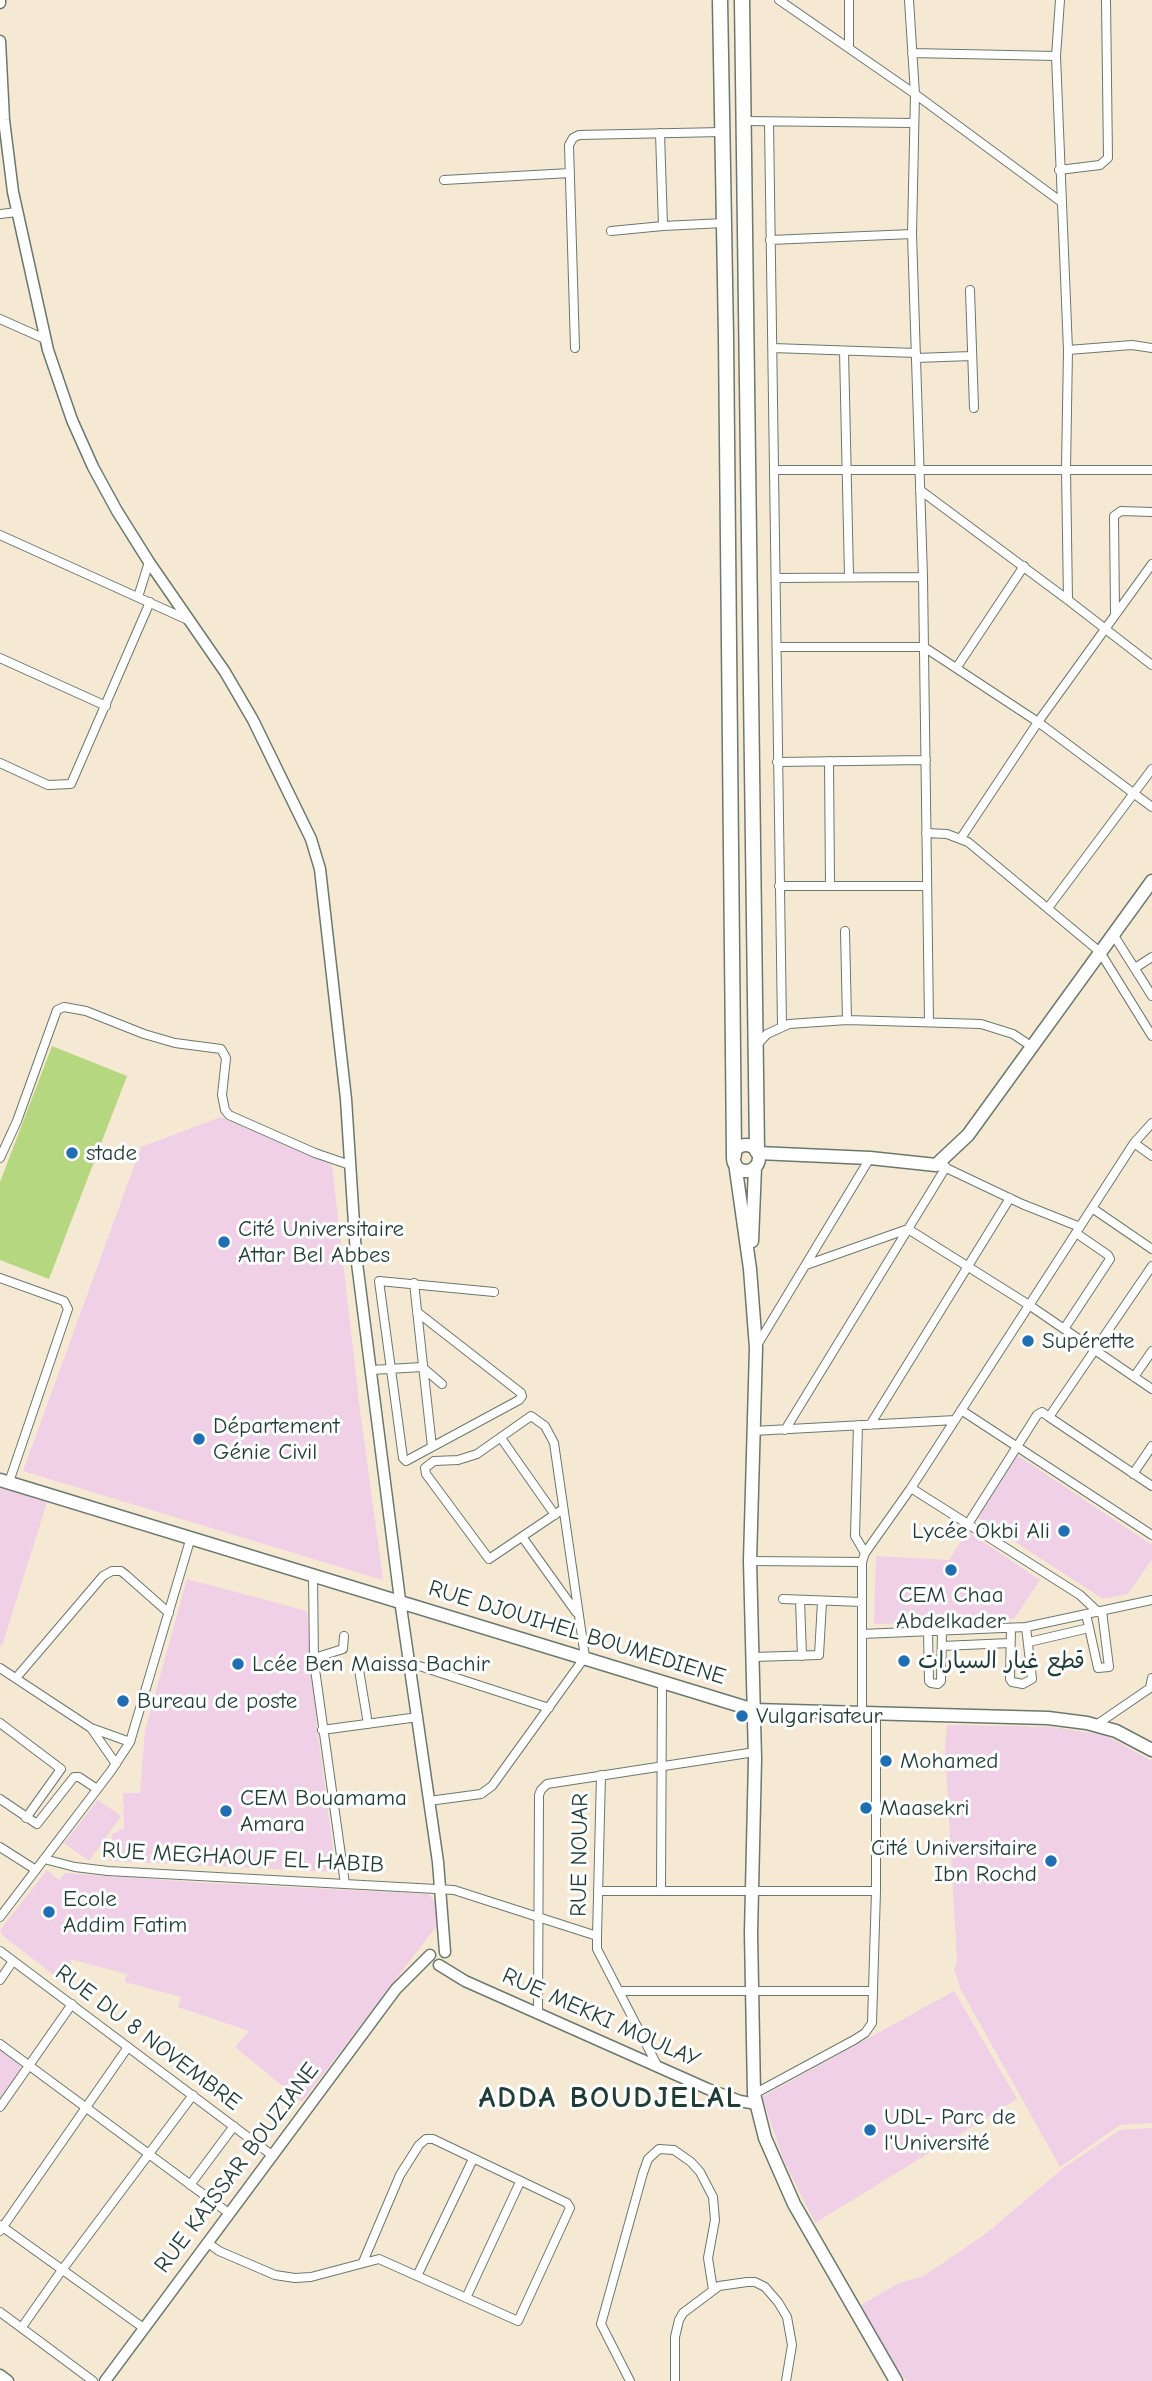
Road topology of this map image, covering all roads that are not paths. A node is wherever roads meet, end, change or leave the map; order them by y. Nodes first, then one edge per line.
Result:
1 (720, 0) edge
2 (742, 0) edge
3 (779, 0) edge
4 (849, 0) edge
5 (909, 0) edge
6 (1060, 0) edge
7 (1106, 0) edge
8 (0, 41) edge
9 (849, 47) junction
10 (912, 53) junction
11 (1056, 56) junction
12 (915, 94) junction
13 (745, 121) junction
14 (769, 122) junction
15 (914, 123) junction
16 (722, 132) junction
17 (660, 133) junction
18 (1059, 170) junction
19 (570, 173) junction
20 (444, 180) dead end
21 (1060, 201) junction
22 (17, 212) junction
23 (0, 214) edge
24 (724, 223) junction
25 (663, 226) junction
26 (611, 231) dead end
27 (912, 234) junction
28 (770, 240) junction
29 (970, 290) dead end
30 (0, 319) edge
31 (45, 339) junction
32 (575, 348) dead end
33 (773, 348) junction
34 (1152, 348) edge
35 (1068, 350) junction
36 (844, 351) junction
37 (916, 355) junction
38 (971, 356) junction
39 (974, 408) dead end
40 (1066, 469) junction
41 (775, 470) junction
42 (1152, 470) edge
43 (847, 471) junction
44 (919, 471) junction
45 (920, 490) junction
46 (1152, 512) edge
47 (0, 536) edge
48 (149, 562) junction
49 (1152, 564) edge
50 (1024, 566) junction
51 (849, 576) junction
52 (923, 577) junction
53 (776, 578) junction
54 (138, 597) junction
55 (1069, 600) junction
56 (150, 602) junction
57 (1115, 614) junction
58 (191, 622) junction
59 (1105, 628) junction
60 (777, 647) junction
61 (924, 647) junction
62 (0, 658) edge
63 (1152, 665) edge
64 (957, 667) junction
65 (106, 706) junction
66 (1038, 722) junction
67 (926, 760) junction
68 (829, 761) junction
69 (776, 762) junction
70 (0, 763) edge
71 (1152, 769) edge
72 (1134, 793) junction
73 (1152, 807) edge
74 (926, 833) junction
75 (961, 838) junction
76 (1152, 881) edge
77 (779, 886) junction
78 (830, 886) junction
79 (927, 886) junction
80 (1048, 908) junction
81 (845, 931) dead end
82 (1113, 934) junction
83 (1100, 952) junction
84 (1152, 957) edge
85 (1135, 968) junction
86 (1152, 996) edge
87 (847, 1020) junction
88 (929, 1021) junction
89 (782, 1026) junction
90 (1152, 1036) edge
91 (756, 1046) junction
92 (1031, 1046) junction
93 (1152, 1123) edge
94 (4, 1140) edge
95 (1134, 1143) junction
96 (1152, 1156) edge
97 (0, 1158) edge
98 (870, 1158) junction
99 (734, 1159) junction
100 (757, 1159) junction
101 (350, 1166) junction
102 (941, 1166) junction
103 (1010, 1198) junction
104 (1092, 1208) junction
105 (908, 1229) junction
106 (1078, 1230) junction
107 (1152, 1249) edge
108 (967, 1264) junction
109 (806, 1265) junction
110 (1152, 1266) edge
111 (750, 1269) junction
112 (0, 1278) edge
113 (414, 1283) junction
114 (494, 1292) dead end
115 (1029, 1305) junction
116 (417, 1312) junction
117 (1065, 1329) junction
118 (756, 1348) junction
119 (1095, 1350) junction
120 (1152, 1351) edge
121 (422, 1367) junction
122 (371, 1370) junction
123 (390, 1370) junction
124 (1134, 1377) junction
125 (442, 1384) dead end
126 (1152, 1389) edge
127 (961, 1410) junction
128 (1049, 1417) junction
129 (955, 1420) junction
130 (858, 1425) junction
131 (870, 1425) junction
132 (785, 1430) junction
133 (754, 1431) junction
134 (501, 1438) junction
135 (432, 1447) junction
136 (1017, 1447) junction
137 (1152, 1447) edge
138 (1133, 1474) junction
139 (4, 1481) edge
140 (1152, 1486) edge
141 (911, 1488) junction
142 (563, 1509) junction
143 (555, 1515) junction
144 (968, 1524) junction
145 (1152, 1535) edge
146 (191, 1537) junction
147 (523, 1538) junction
148 (863, 1558) junction
149 (750, 1561) junction
150 (313, 1574) junction
151 (783, 1599) dead end
152 (400, 1600) junction
153 (800, 1600) junction
154 (1152, 1600) edge
155 (822, 1602) junction
156 (862, 1602) junction
157 (1100, 1611) junction
158 (169, 1613) junction
159 (578, 1615) junction
160 (1086, 1615) junction
161 (1026, 1627) junction
162 (1011, 1628) junction
163 (1089, 1628) junction
164 (928, 1631) junction
165 (942, 1631) junction
166 (862, 1634) junction
167 (344, 1636) dead end
168 (1029, 1642) junction
169 (1010, 1643) junction
170 (942, 1646) junction
171 (802, 1656) junction
172 (585, 1657) junction
173 (753, 1657) junction
174 (314, 1658) junction
175 (410, 1663) junction
176 (358, 1664) dead end
177 (0, 1668) edge
178 (16, 1678) junction
179 (1152, 1678) edge
180 (662, 1681) junction
181 (549, 1708) junction
182 (754, 1710) junction
183 (862, 1712) junction
184 (876, 1713) junction
185 (418, 1717) junction
186 (0, 1723) edge
187 (368, 1724) junction
188 (1096, 1725) junction
189 (91, 1728) junction
190 (323, 1730) junction
191 (130, 1742) junction
192 (1152, 1750) edge
193 (755, 1752) junction
194 (116, 1764) junction
195 (662, 1766) junction
196 (601, 1775) junction
197 (97, 1789) junction
198 (0, 1799) edge
199 (429, 1801) junction
200 (26, 1818) junction
201 (0, 1847) edge
202 (44, 1859) junction
203 (36, 1870) junction
204 (345, 1884) junction
205 (441, 1889) junction
206 (598, 1891) junction
207 (661, 1891) junction
208 (752, 1891) junction
209 (876, 1891) junction
210 (0, 1917) edge
211 (539, 1918) junction
212 (444, 1923) junction
213 (597, 1936) junction
214 (0, 1951) edge
215 (446, 1953) junction
216 (434, 1959) junction
217 (13, 1961) junction
218 (0, 1980) edge
219 (477, 1986) junction
220 (619, 1991) junction
221 (752, 1991) junction
222 (872, 1991) junction
223 (72, 2004) junction
224 (538, 2014) junction
225 (0, 2044) edge
226 (128, 2047) junction
227 (29, 2066) junction
228 (658, 2067) junction
229 (193, 2095) junction
230 (755, 2099) junction
231 (0, 2107) edge
232 (86, 2107) junction
233 (234, 2126) junction
234 (149, 2154) junction
235 (273, 2156) junction
236 (473, 2159) junction
237 (520, 2182) junction
238 (190, 2185) junction
239 (230, 2214) junction
240 (1, 2228) edge
241 (208, 2243) junction
242 (363, 2262) junction
243 (62, 2270) junction
244 (417, 2276) junction
245 (713, 2290) junction
246 (466, 2298) junction
247 (0, 2312) edge
248 (22, 2327) junction
249 (145, 2329) junction
250 (0, 2375) edge
251 (8, 2381) edge
252 (93, 2381) edge
253 (105, 2381) edge
254 (630, 2381) edge
255 (675, 2381) edge
256 (786, 2381) edge
257 (896, 2381) edge

1 - 16 highway
2 - 13 highway
3 - 9 street
4 - 9 street
5 - 10 street
6 - 11 street
7 - 18 street
8 - 22 street
9 - 12 street
10 - 11 street
10 - 12 street
11 - 18 street
12 - 15 street
12 - 21 street
13 - 14 street
13 - 91 highway
14 - 15 street
14 - 28 street
15 - 27 street
16 - 17 street
16 - 24 highway
17 - 19 street
17 - 25 street
18 - 21 street
19 - 20 street
19 - 32 street
21 - 35 street
22 - 23 street
22 - 31 street
24 - 25 street
24 - 99 highway
25 - 26 street
27 - 28 street
27 - 37 street
28 - 33 street
29 - 38 street
30 - 31 street
31 - 48 street
33 - 36 street
33 - 41 street
34 - 35 street
35 - 40 street
36 - 37 street
36 - 43 street
37 - 38 street
37 - 44 street
38 - 39 street
40 - 42 street
40 - 44 street
40 - 55 street
41 - 43 street
41 - 53 street
43 - 44 street
43 - 51 street
44 - 45 street
45 - 50 street
45 - 52 street
46 - 57 street
47 - 54 street
48 - 54 street
48 - 58 street
49 - 57 street
50 - 55 street
50 - 64 street
51 - 52 street
51 - 53 street
52 - 61 street
53 - 60 street
54 - 56 street
55 - 59 street
56 - 58 street
56 - 65 street
57 - 59 street
58 - 101 street
59 - 63 street
59 - 66 street
60 - 61 street
60 - 69 street
61 - 64 street
61 - 67 street
62 - 65 street
64 - 66 street
65 - 70 street
66 - 72 street
66 - 75 street
67 - 68 street
67 - 74 street
68 - 69 street
68 - 78 street
69 - 77 street
71 - 72 street
72 - 73 street
72 - 80 street
74 - 75 street
74 - 79 street
75 - 80 street
76 - 82 main road
77 - 78 street
77 - 89 street
78 - 79 street
79 - 88 street
80 - 83 street
81 - 87 street
82 - 83 main road
82 - 85 street
83 - 90 street
83 - 92 main road
84 - 85 street
85 - 86 street
87 - 88 street
87 - 89 street
88 - 92 street
89 - 91 street
91 - 100 highway
92 - 102 main road
93 - 95 street
94 - 97 street
94 - 101 street
95 - 96 street
95 - 104 street
98 - 100 main road
98 - 102 main road
98 - 109 street
99 - 100 main road
99 - 100 main road
99 - 111 main road
100 - 111 main road
101 - 122 street
102 - 103 street
102 - 105 street
103 - 106 street
103 - 108 street
104 - 106 street
104 - 107 street
105 - 108 street
105 - 109 street
105 - 132 street
106 - 115 street
106 - 117 street
108 - 115 street
108 - 131 street
109 - 118 street
110 - 119 street
111 - 118 main road
112 - 139 street
113 - 114 street
113 - 116 street
113 - 123 street
115 - 117 street
115 - 127 street
116 - 121 street
116 - 135 street
117 - 119 street
118 - 133 main road
119 - 124 street
119 - 128 street
120 - 124 street
121 - 123 street
121 - 125 street
121 - 135 street
122 - 123 street
122 - 152 street
123 - 135 street
124 - 126 street
127 - 129 street
127 - 136 street
128 - 136 street
128 - 138 street
129 - 131 street
129 - 141 street
130 - 131 street
130 - 132 street
130 - 148 street
132 - 133 street
133 - 149 main road
134 - 142 street
134 - 143 street
134 - 147 street
136 - 144 street
136 - 145 street
137 - 138 street
138 - 140 street
139 - 146 main road, RUE DJOUIHEL BOUMEDIENE
141 - 144 street
141 - 148 street
142 - 143 street
142 - 159 street
143 - 147 street
144 - 157 street
146 - 150 main road, RUE DJOUIHEL BOUMEDIENE
146 - 158 street
147 - 159 street
148 - 149 street
148 - 156 street
149 - 173 main road
150 - 152 main road, RUE DJOUIHEL BOUMEDIENE
150 - 174 street
151 - 153 street
152 - 172 main road, RUE DJOUIHEL BOUMEDIENE
152 - 175 street
153 - 155 street
153 - 171 street
154 - 157 street
155 - 156 street
155 - 171 street
156 - 166 street
157 - 160 street
157 - 163 street
158 - 178 street
158 - 191 street
159 - 172 street
160 - 161 street
160 - 163 street
161 - 162 street
161 - 168 street
162 - 165 street
162 - 169 street
163 - 168 street
164 - 165 street
164 - 166 street
164 - 170 street
165 - 170 street
166 - 183 street
167 - 174 street
168 - 169 street
169 - 170 street
171 - 173 street
172 - 180 main road, RUE DJOUIHEL BOUMEDIENE
172 - 181 street
173 - 182 main road
174 - 190 street
175 - 181 street
175 - 185 street
176 - 187 street
177 - 178 street
178 - 189 street
179 - 188 street
180 - 182 main road, RUE DJOUIHEL BOUMEDIENE
180 - 195 street
181 - 199 street
182 - 183 main road, RUE DJOUIHEL BOUMEDIENE
182 - 193 main road
183 - 184 main road, RUE DJOUIHEL BOUMEDIENE
184 - 188 main road, RUE DJOUIHEL BOUMEDIENE
184 - 209 street
185 - 187 street
185 - 199 street
186 - 200 street
187 - 190 street
188 - 192 main road, RUE DJOUIHEL BOUMEDIENE
189 - 191 street
189 - 194 street
190 - 204 street
191 - 194 street
193 - 195 street
193 - 208 main road
194 - 197 street
195 - 196 street
195 - 207 street
196 - 206 street, RUE NOUAR
196 - 211 street
197 - 200 street
197 - 202 street
198 - 200 street
199 - 205 street
201 - 203 street
202 - 203 street
202 - 204 street, RUE MEGHAOUF EL HABIB
203 - 210 street
204 - 205 street, RUE MEGHAOUF EL HABIB
205 - 211 street, RUE MEGHAOUF EL HABIB
205 - 212 street
206 - 207 street
206 - 213 street, RUE NOUAR
207 - 208 street
208 - 209 street
208 - 221 main road
209 - 222 street
211 - 213 street, RUE MEGHAOUF EL HABIB
211 - 224 street
212 - 215 street
212 - 216 street
213 - 220 street, RUE NOUAR
214 - 217 street, RUE DU 8 NOVEMBRE
215 - 216 street
215 - 219 street
216 - 219 street, RUE MEKKI MOULAY
216 - 235 street, RUE KAISSAR BOUZIANE
217 - 218 street
217 - 223 street, RUE DU 8 NOVEMBRE
219 - 224 street, RUE MEKKI MOULAY
220 - 221 street
220 - 228 street, RUE NOUAR
221 - 222 street
221 - 230 main road
222 - 230 street
223 - 226 street, RUE DU 8 NOVEMBRE
223 - 227 street
224 - 228 street, RUE MEKKI MOULAY
225 - 227 street
226 - 229 street, RUE DU 8 NOVEMBRE
226 - 232 street
227 - 231 street
227 - 232 street
228 - 230 street, RUE MEKKI MOULAY
229 - 233 street, RUE DU 8 NOVEMBRE
229 - 234 street
230 - 257 main road
232 - 234 street
232 - 240 street
233 - 235 street, RUE DU 8 NOVEMBRE
233 - 238 street
234 - 238 street
234 - 243 street
235 - 239 street, RUE KAISSAR BOUZIANE
236 - 237 street
236 - 242 street
236 - 244 street
237 - 246 street
237 - 246 street
238 - 239 street
239 - 241 street, RUE KAISSAR BOUZIANE
240 - 243 street
241 - 242 street
241 - 249 street, RUE KAISSAR BOUZIANE
242 - 244 street
243 - 248 street
243 - 249 street
244 - 246 street
245 - 254 street
245 - 255 street
245 - 256 street
247 - 248 street
248 - 252 street
249 - 253 street, RUE KAISSAR BOUZIANE
250 - 251 street

